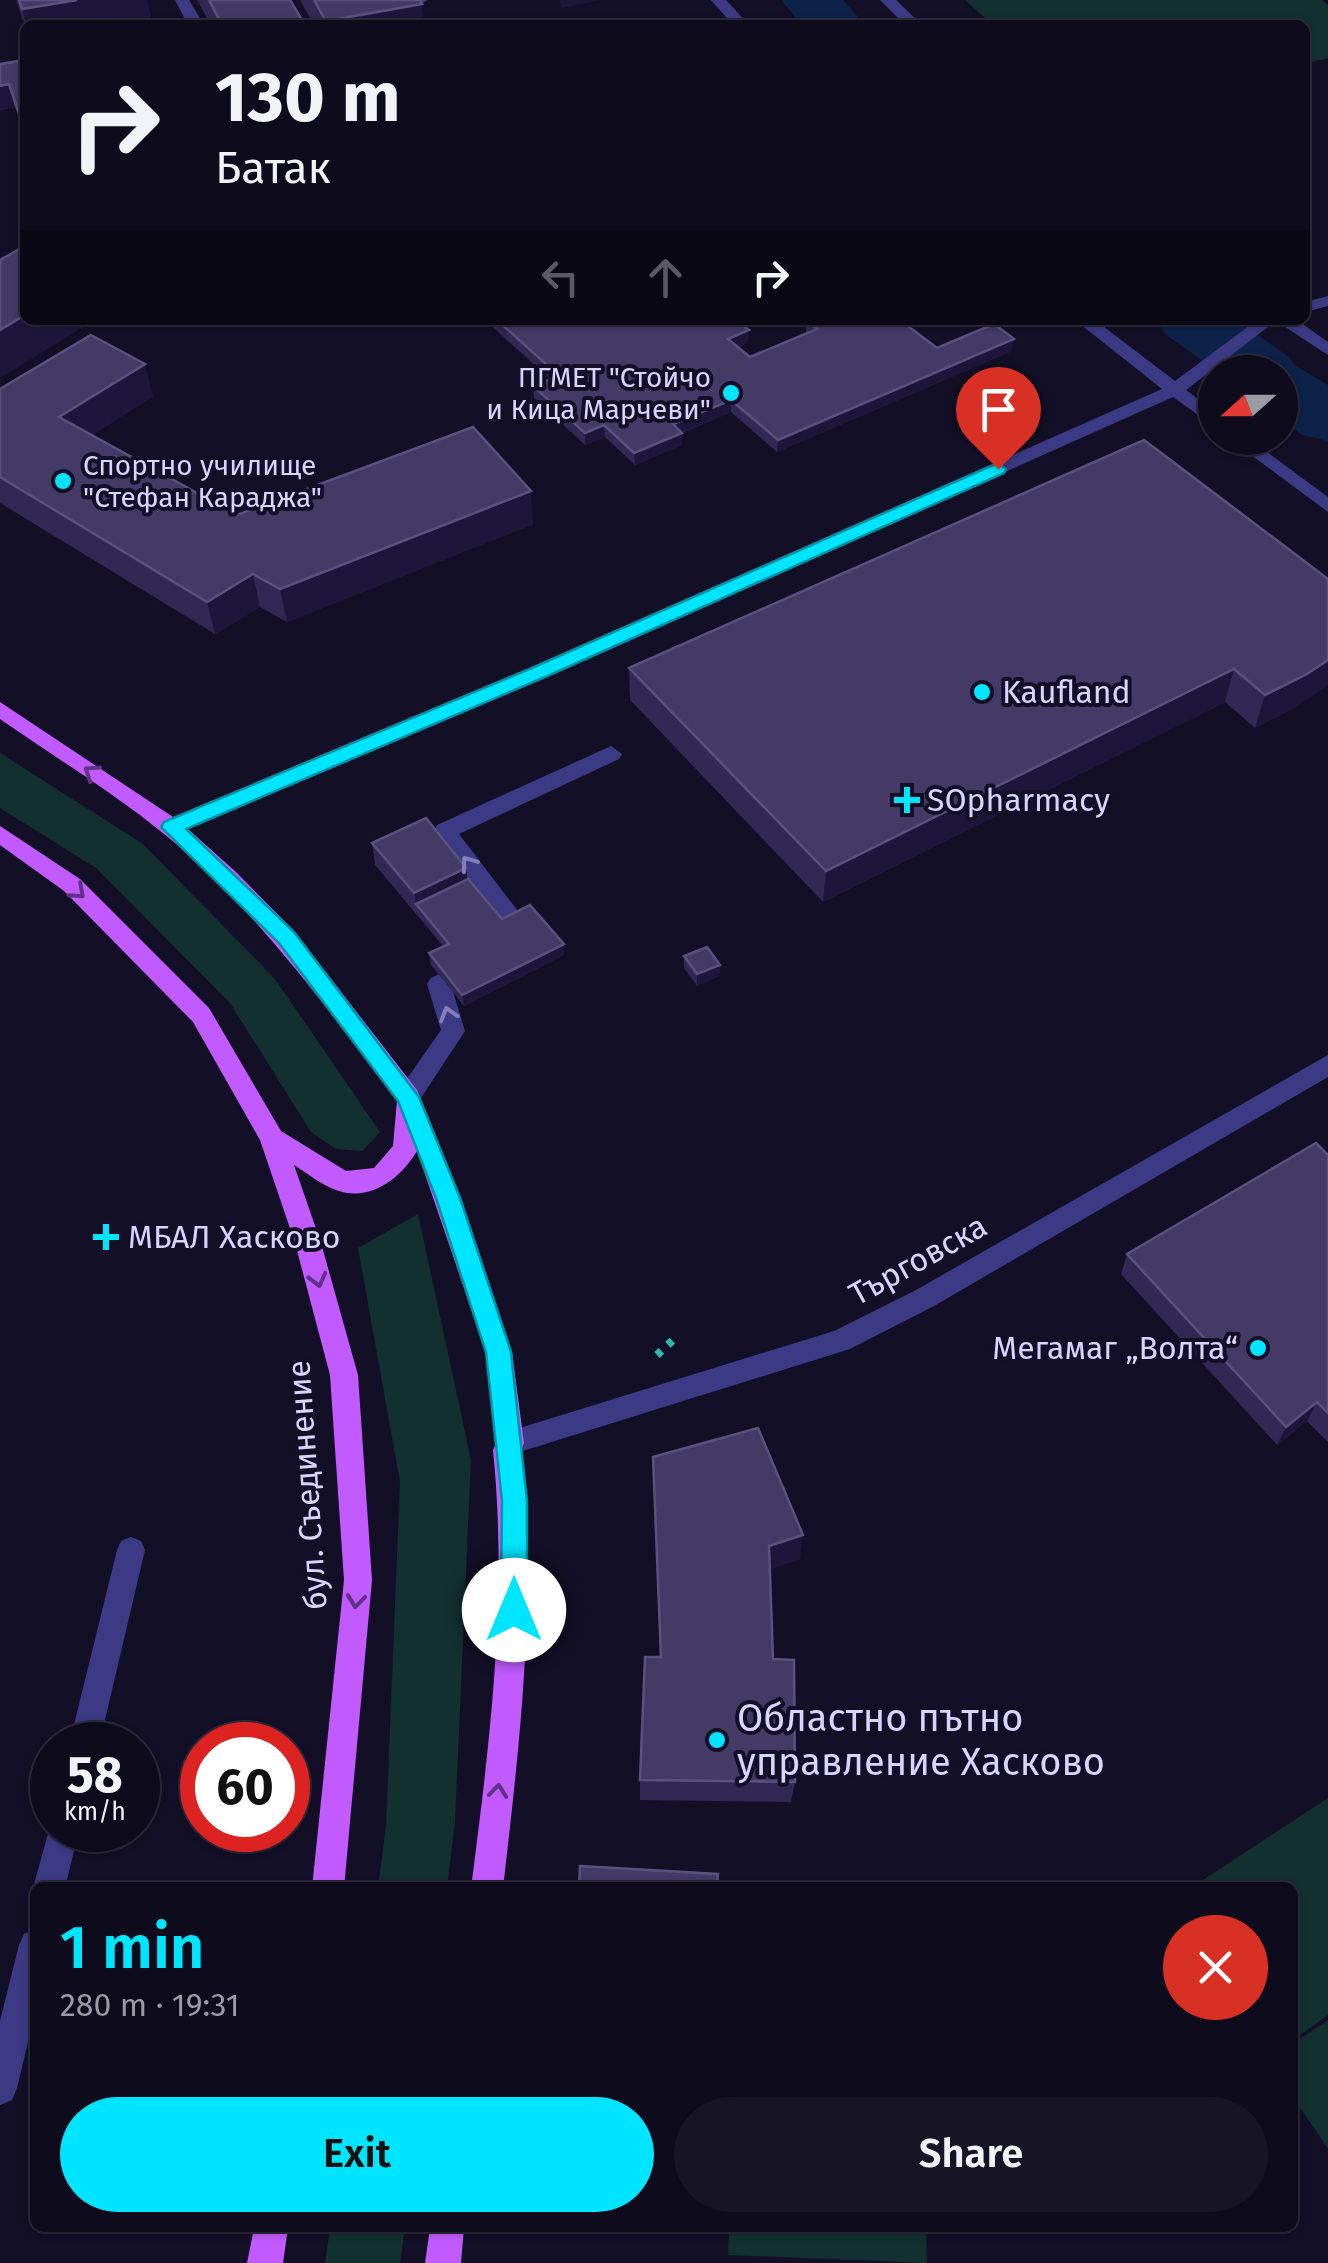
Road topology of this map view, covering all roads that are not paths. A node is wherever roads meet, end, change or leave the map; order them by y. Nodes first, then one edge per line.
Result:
1 (718, 0) edge
2 (887, 0) edge
3 (736, 20) edge
4 (909, 20) edge
5 (1090, 325) edge
6 (1261, 325) edge
7 (1292, 325) edge
8 (1328, 350) edge
9 (1174, 390) junction
10 (1198, 408) edge
11 (1260, 455) edge
12 (1328, 506) edge
13 (0, 710) edge
14 (611, 754) dead end
15 (171, 827) junction
16 (0, 834) edge
17 (1328, 1065) edge
18 (408, 1097) junction
19 (272, 1138) junction
20 (510, 1443) junction
21 (131, 1550) dead end
22 (90, 1722) edge
23 (58, 1852) edge
24 (50, 1882) edge
25 (329, 1882) edge
26 (488, 1882) edge
27 (30, 1965) edge
28 (0, 2088) edge
29 (270, 2232) edge
30 (447, 2232) edge
31 (265, 2263) edge
32 (443, 2263) edge

1 - 3 street
2 - 4 street
5 - 9 street
6 - 9 street
7 - 8 street
9 - 10 street
9 - 15 street
11 - 12 street
15 -> 13 main road
18 -> 14 street
15 - 18 main road
16 -> 19 main road, бул. Съединение
17 - 20 street, Търговска
18 - 19 main road
18 - 20 main road
19 -> 25 main road, бул. Съединение
26 -> 20 main road
21 - 22 street
23 - 24 street
27 - 28 street
29 - 31 main road
30 - 32 main road

